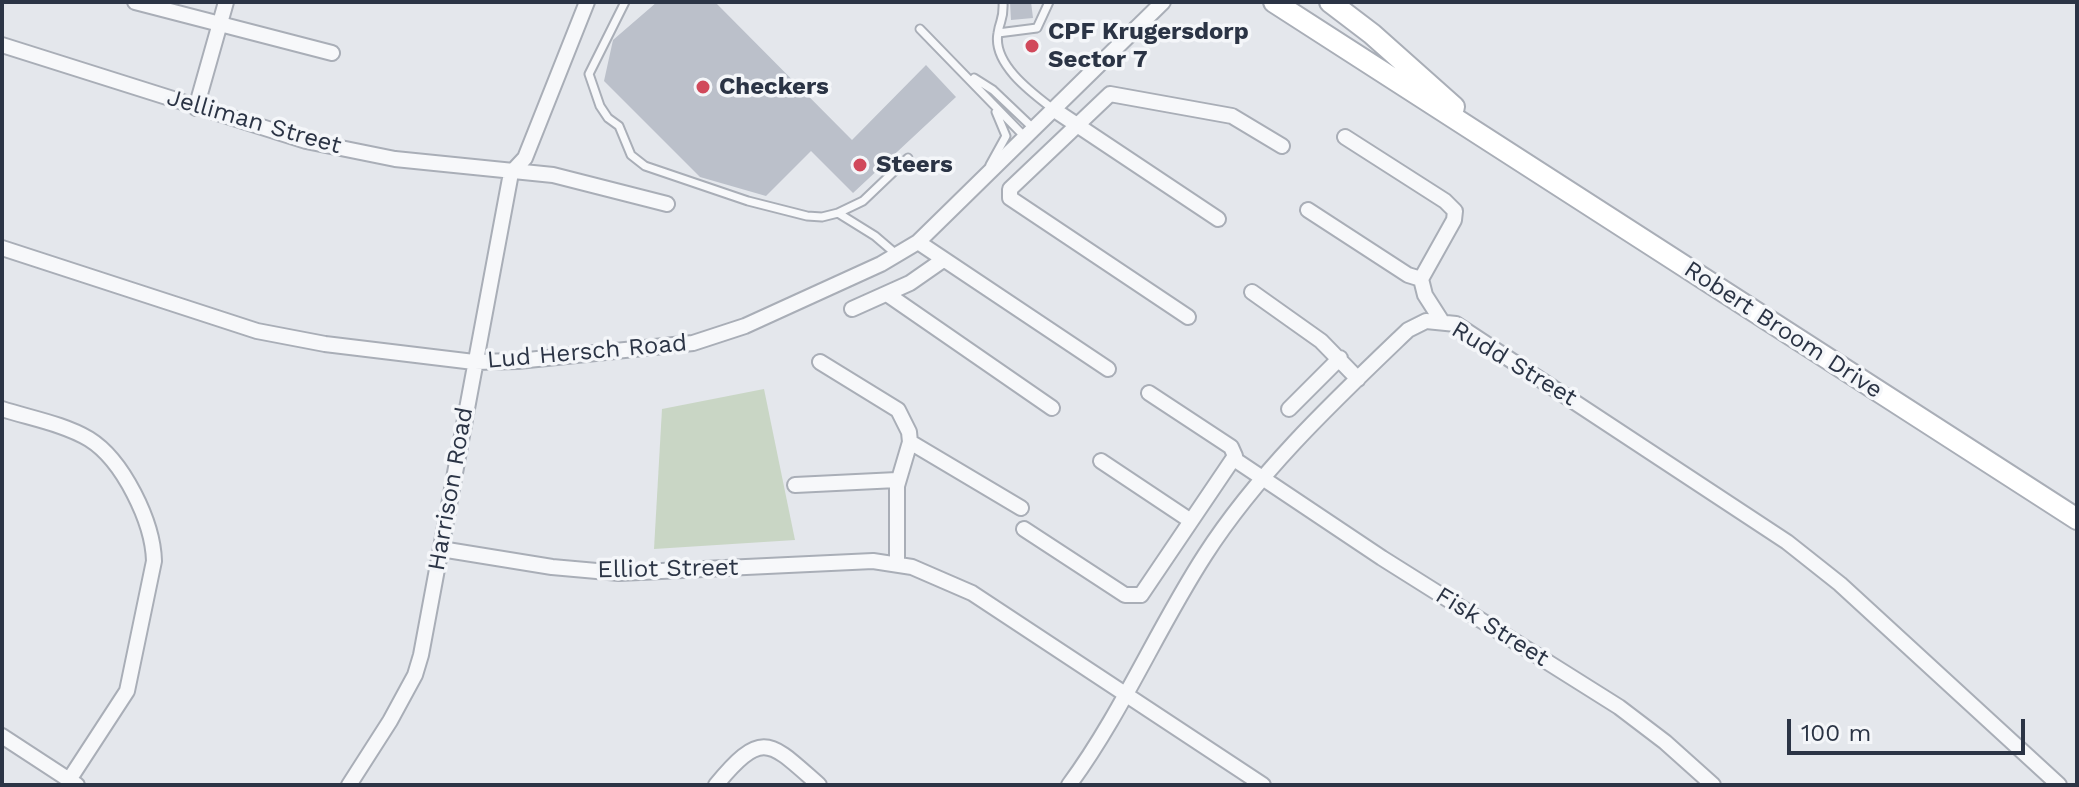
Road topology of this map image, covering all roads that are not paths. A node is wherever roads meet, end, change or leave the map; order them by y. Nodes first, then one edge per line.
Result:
1 (135, 2) edge
2 (226, 2) edge
3 (587, 2) edge
4 (625, 2) edge
5 (1003, 2) edge
6 (1049, 2) edge
7 (1163, 2) edge
8 (1274, 2) edge
9 (1330, 2) edge
10 (220, 24) junction
11 (920, 29) dead end
12 (998, 33) junction
13 (2, 45) edge
14 (332, 53) dead end
15 (965, 73) junction
16 (196, 108) junction
17 (1053, 109) junction
18 (1075, 126) junction
19 (1030, 133) junction
20 (1345, 137) dead end
21 (1490, 139) junction
22 (1282, 146) dead end
23 (908, 158) dead end
24 (511, 173) junction
25 (979, 184) junction
26 (667, 204) dead end
27 (1308, 210) dead end
28 (838, 213) junction
29 (1218, 219) dead end
30 (918, 242) junction
31 (2, 248) edge
32 (897, 256) junction
33 (943, 260) junction
34 (1421, 279) junction
35 (1252, 292) dead end
36 (887, 294) junction
37 (852, 309) dead end
38 (1188, 317) dead end
39 (1441, 320) junction
40 (1340, 358) junction
41 (474, 362) junction
42 (820, 362) dead end
43 (1108, 369) dead end
44 (1358, 379) junction
45 (1149, 393) dead end
46 (1052, 408) dead end
47 (2, 409) edge
48 (1289, 409) dead end
49 (910, 442) junction
50 (1234, 459) junction
51 (1101, 461) dead end
52 (897, 480) junction
53 (1263, 481) junction
54 (795, 485) dead end
55 (1021, 508) dead end
56 (2077, 519) edge
57 (1191, 521) junction
58 (1024, 529) dead end
59 (441, 549) junction
60 (897, 563) junction
61 (1125, 694) junction
62 (2, 736) edge
63 (73, 782) edge
64 (349, 785) edge
65 (716, 785) edge
66 (819, 785) edge
67 (1069, 785) edge
68 (1263, 785) edge
69 (1713, 785) edge
70 (2059, 785) edge

1 - 10 street
2 - 10 street
3 - 24 street, Harrison Road
4 - 28 lane
5 - 12 lane
6 - 12 lane
7 - 17 street, Lud Hersch Road
8 - 21 street, Robert Broom Drive
9 - 21 street, Robert Broom Drive
10 - 14 street
10 - 16 street
11 - 15 lane
12 - 17 lane
13 - 16 street, Jelliman Street
15 - 19 lane
15 - 25 lane
16 - 24 street, Jelliman Street
17 - 18 street
17 - 19 street, Lud Hersch Road
18 - 22 street
18 - 29 street
18 - 38 street
19 - 25 street, Lud Hersch Road
20 - 34 street
21 - 56 street, Robert Broom Drive
23 - 28 lane
24 - 26 street, Jelliman Street
24 - 41 street, Harrison Road
25 - 30 street, Lud Hersch Road
27 - 34 street
28 - 32 lane
30 - 32 street, Lud Hersch Road
30 - 33 street
31 - 41 street, Lud Hersch Road
32 - 41 street, Lud Hersch Road
33 - 36 street
33 - 43 street
34 - 39 street
35 - 40 street
36 - 37 street
36 - 46 street
39 - 44 street, Rudd Street
39 - 70 street, Rudd Street
40 - 44 street
40 - 48 street
41 - 59 street, Harrison Road
42 - 49 street
44 - 53 street, Rudd Street
45 - 50 street, Fisk Street
47 - 63 street
49 - 52 street
49 - 55 street
50 - 53 street, Fisk Street
50 - 57 street
51 - 57 street
52 - 54 street
52 - 60 street
53 - 61 street, Rudd Street
53 - 69 street, Fisk Street
57 - 58 street
59 - 60 street, Elliot Street
59 - 64 street, Harrison Road
60 - 61 street, Elliot Street
61 - 67 street, Rudd Street
61 - 68 street, Elliot Street
62 - 63 street
65 - 66 street

